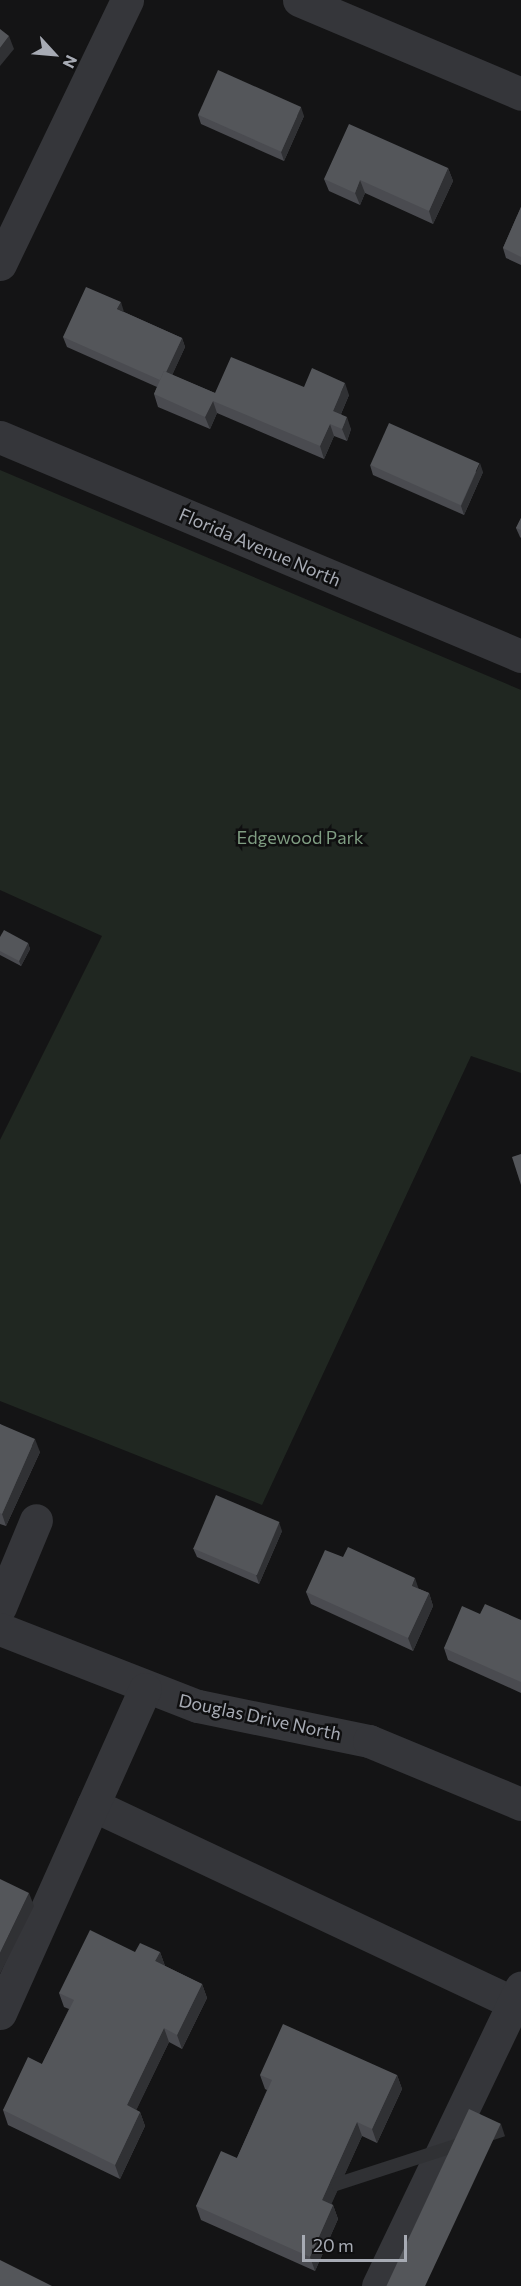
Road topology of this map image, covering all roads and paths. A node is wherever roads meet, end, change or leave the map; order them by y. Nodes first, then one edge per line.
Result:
1 (299, 0) edge
2 (122, 2) edge
3 (521, 94) edge
4 (0, 264) edge
5 (0, 437) edge
6 (521, 656) edge
7 (36, 1521) dead end
8 (0, 1607) edge
9 (0, 1629) edge
10 (145, 1689) junction
11 (93, 1804) junction
12 (521, 1804) edge
13 (517, 1995) edge
14 (0, 2013) edge
15 (378, 2286) edge

1 - 3 street
2 - 4 street
5 - 6 street, Florida Avenue North
7 - 8 street
9 - 10 street, Douglas Drive North
10 - 11 street
10 - 12 street, Douglas Drive North
11 - 13 street
11 - 14 street
13 - 15 street

